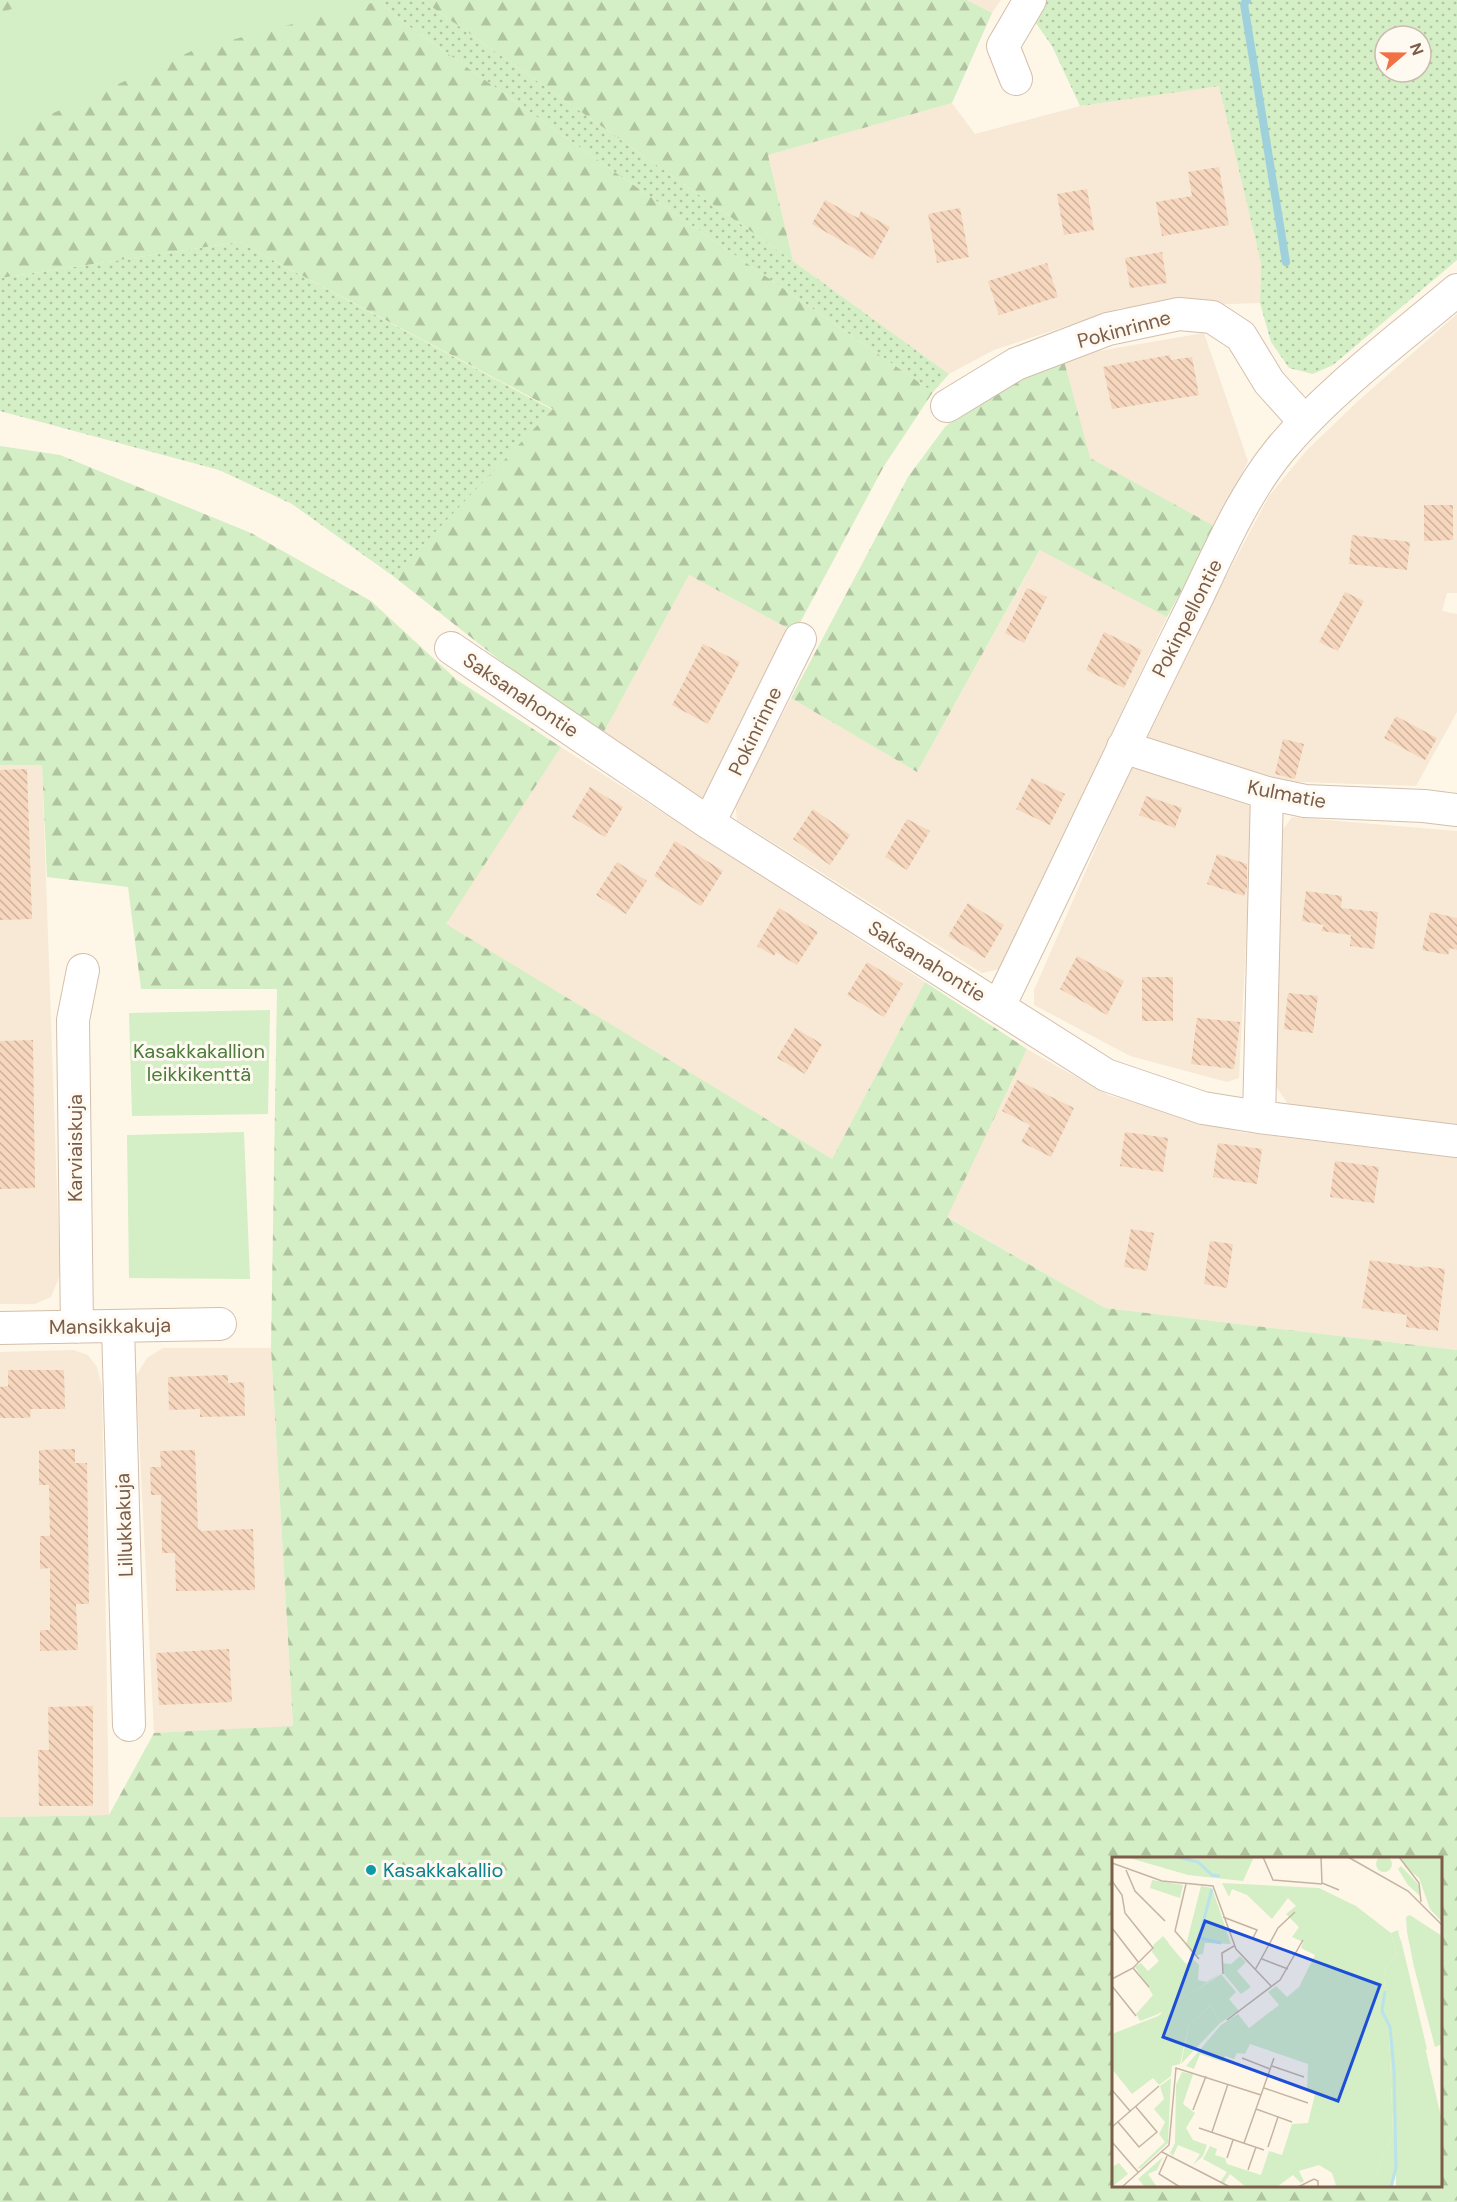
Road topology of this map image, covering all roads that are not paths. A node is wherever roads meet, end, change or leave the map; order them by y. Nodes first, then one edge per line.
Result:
1 (1030, 0) edge
2 (1016, 79) dead end
3 (1457, 290) edge
4 (947, 406) dead end
5 (1305, 422) junction
6 (800, 639) dead end
7 (451, 648) dead end
8 (1123, 747) junction
9 (1267, 793) junction
10 (1457, 810) edge
11 (709, 823) junction
12 (83, 970) dead end
13 (999, 1006) junction
14 (1259, 1117) junction
15 (1457, 1141) edge
16 (220, 1324) dead end
17 (118, 1326) junction
18 (77, 1327) junction
19 (0, 1328) edge
20 (129, 1725) dead end

1 - 2 street
3 - 5 street, Pokinpellontie
4 - 5 street, Pokinrinne
5 - 8 street, Pokinpellontie
6 - 11 street, Pokinrinne
7 - 11 street, Saksanahontie
8 - 9 street, Kulmatie
8 - 13 street, Pokinpellontie
9 - 10 street, Kulmatie
9 - 14 street
11 - 13 street, Saksanahontie
12 - 18 street, Karviaiskuja
13 - 14 street, Saksanahontie
14 - 15 street, Saksanahontie
16 - 17 street, Mansikkakuja
17 - 18 street, Mansikkakuja
17 - 20 street, Lillukkakuja
18 - 19 street, Mansikkakuja

